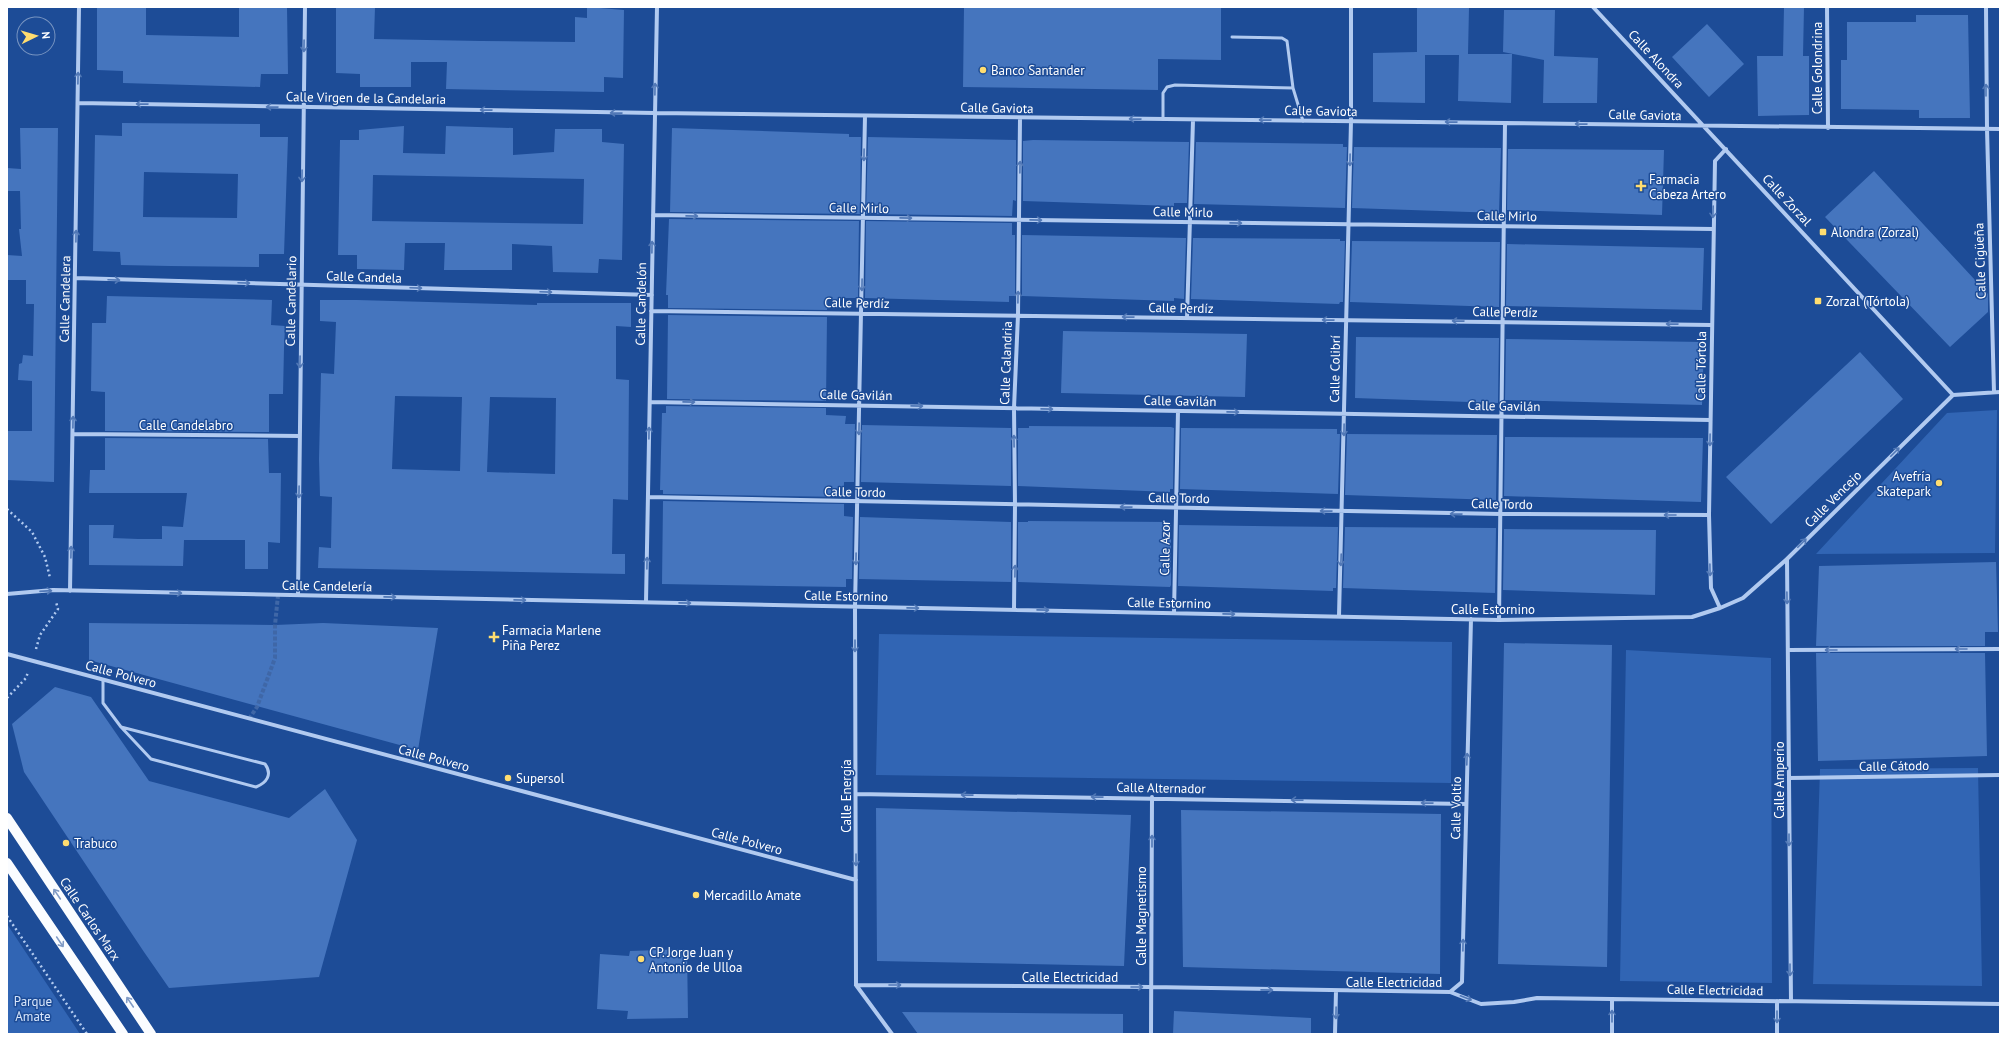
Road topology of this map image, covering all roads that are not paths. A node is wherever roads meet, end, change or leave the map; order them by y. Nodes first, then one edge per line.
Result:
1 (79, 7) edge
2 (305, 7) edge
3 (657, 7) edge
4 (1351, 7) edge
5 (1593, 7) edge
6 (1827, 7) edge
7 (1986, 7) edge
8 (1232, 37) dead end
9 (1293, 88) junction
10 (78, 103) junction
11 (303, 107) junction
12 (655, 114) junction
13 (865, 116) junction
14 (1020, 118) junction
15 (1163, 119) junction
16 (1193, 120) junction
17 (1304, 121) junction
18 (1350, 122) junction
19 (1505, 123) junction
20 (1704, 125) junction
21 (1828, 128) junction
22 (1986, 129) junction
23 (2000, 129) edge
24 (1726, 149) junction
25 (653, 215) junction
26 (863, 218) junction
27 (1019, 220) junction
28 (1190, 222) junction
29 (1348, 224) junction
30 (1504, 226) junction
31 (1713, 229) junction
32 (75, 278) junction
33 (301, 285) junction
34 (652, 295) junction
35 (651, 311) junction
36 (861, 313) junction
37 (1018, 315) junction
38 (1187, 318) junction
39 (1346, 320) junction
40 (1503, 322) junction
41 (1711, 325) junction
42 (1994, 392) junction
43 (2000, 392) edge
44 (1953, 395) junction
45 (650, 402) junction
46 (859, 405) junction
47 (1014, 408) junction
48 (1178, 411) junction
49 (1344, 413) junction
50 (1502, 416) junction
51 (1710, 420) junction
52 (73, 434) junction
53 (299, 436) junction
54 (648, 497) junction
55 (858, 502) junction
56 (1015, 505) junction
57 (1176, 508) junction
58 (1342, 512) junction
59 (1501, 514) junction
60 (1709, 515) junction
61 (1787, 559) junction
62 (70, 591) junction
63 (7, 594) edge
64 (298, 595) junction
65 (646, 602) junction
66 (855, 606) junction
67 (1720, 608) junction
68 (1014, 610) junction
69 (1174, 613) junction
70 (1339, 616) junction
71 (1471, 619) junction
72 (1499, 620) junction
73 (2000, 649) edge
74 (1788, 650) junction
75 (7, 654) edge
76 (103, 680) junction
77 (121, 727) junction
78 (2000, 775) edge
79 (1789, 778) junction
80 (856, 794) junction
81 (1152, 798) junction
82 (1466, 804) junction
83 (7, 818) edge
84 (7, 863) edge
85 (856, 880) junction
86 (856, 985) junction
87 (1151, 987) junction
88 (1336, 991) junction
89 (1450, 992) junction
90 (1612, 999) junction
91 (1777, 1001) junction
92 (1790, 1001) junction
93 (2000, 1004) edge
94 (123, 1034) edge
95 (152, 1034) edge
96 (892, 1034) edge
97 (1151, 1034) edge
98 (1336, 1034) edge
99 (1612, 1034) edge
100 (1777, 1034) edge

10 -> 1 street, Calle Candelera
2 -> 11 street, Calle Candelario
12 -> 3 street, Calle Candelón
4 - 18 street, Calle Colibrí
5 - 20 street, Calle Alondra
6 - 21 street, Calle Golondrina
22 -> 7 street, Calle Cigüeña
8 - 9 lane
9 - 15 lane
9 - 17 lane
11 -> 10 street, Calle Virgen de la Candelaria
32 -> 10 street, Calle Candelera
12 -> 11 street, Calle Virgen de la Candelaria
11 -> 33 street, Calle Candelario
12 - 13 street, Calle Gaviota
12 - 25 street, Calle Candelón
13 - 14 street, Calle Gaviota
13 -> 26 street, Calle Energía
15 -> 14 street, Calle Gaviota
27 -> 14 street, Calle Calandria
15 - 16 street, Calle Gaviota
17 -> 16 street, Calle Gaviota
16 - 28 street
17 - 18 street, Calle Gaviota
19 -> 18 street, Calle Gaviota
18 -> 29 street, Calle Colibrí
20 -> 19 street, Calle Gaviota
19 - 30 street
20 - 21 street, Calle Gaviota
20 - 24 street, Calle Zorzal
21 - 22 street, Calle Gaviota
22 - 23 street
22 - 42 street, Calle Cigüeña
24 -> 31 street, Calle Tórtola
24 - 44 street, Calle Zorzal
25 -> 26 street, Calle Mirlo
34 -> 25 street, Calle Candelón
26 -> 27 street, Calle Mirlo
26 -> 36 street, Calle Energía
27 -> 28 street, Calle Mirlo
37 -> 27 street, Calle Calandria
28 -> 29 street, Calle Mirlo
28 - 38 street
29 - 30 street, Calle Mirlo
29 - 39 street, Calle Colibrí
30 - 31 street, Calle Mirlo
30 - 40 street
31 - 41 street, Calle Tórtola
32 -> 33 street, Calle Candela
52 -> 32 street, Calle Candelera
33 -> 34 street, Calle Candela
33 -> 53 street, Calle Candelario
34 - 35 street, Calle Candelón
35 - 36 street, Calle Perdíz
35 - 45 street, Calle Candelón
36 - 37 street, Calle Perdíz
36 - 46 street, Calle Energía
38 -> 37 street, Calle Perdíz
37 - 47 street, Calle Calandria
39 -> 38 street, Calle Perdíz
40 -> 39 street, Calle Perdíz
39 - 49 street, Calle Colibrí
41 -> 40 street, Calle Perdíz
40 - 50 street
41 - 51 street, Calle Tórtola
42 - 43 street
42 - 44 street
61 -> 44 street, Calle Vencejo
45 -> 46 street, Calle Gavilán
54 -> 45 street, Calle Candelón
46 -> 47 street, Calle Gavilán
46 -> 55 street, Calle Energía
47 -> 48 street, Calle Gavilán
56 -> 47 street, Calle Calandria
48 -> 49 street, Calle Gavilán
48 - 57 street, Calle Azor
49 - 50 street, Calle Gavilán
49 -> 58 street, Calle Colibrí
50 - 51 street, Calle Gavilán
50 - 59 street
51 -> 60 street, Calle Tórtola
52 - 53 street, Calle Candelabro
62 -> 52 street, Calle Candelera
53 -> 64 street, Calle Candelario
54 - 55 street, Calle Tordo
65 -> 54 street, Calle Candelón
55 - 56 street, Calle Tordo
55 -> 66 street, Calle Energía
57 -> 56 street, Calle Tordo
68 -> 56 street, Calle Calandria
58 -> 57 street, Calle Tordo
57 - 69 street, Calle Azor
59 -> 58 street, Calle Tordo
58 -> 70 street, Calle Colibrí
60 -> 59 street, Calle Tordo
59 - 72 street
60 -> 67 street, Calle Tórtola
61 - 67 street, Calle Vencejo
61 -> 74 street, Calle Amperio
63 -> 62 street, Calle Candelería
62 -> 64 street, Calle Candelería
64 -> 65 street, Calle Candelería
65 -> 66 street, Calle Estornino
66 -> 68 street, Calle Estornino
66 -> 80 street, Calle Energía
67 - 72 street, Calle Estornino
68 -> 69 street, Calle Estornino
69 -> 70 street, Calle Estornino
70 - 71 street, Calle Estornino
71 - 72 street, Calle Estornino
82 -> 71 street, Calle Voltio
73 -> 74 street
74 - 79 street, Calle Amperio
75 - 76 street, Calle Polvero
76 - 77 lane
76 - 85 street, Calle Polvero
77 - 77 lane
78 - 79 street, Calle Cátodo
79 -> 92 street, Calle Amperio
81 -> 80 street, Calle Alternador
80 -> 85 street, Calle Energía
82 -> 81 street, Calle Alternador
87 -> 81 street, Calle Magnetismo
89 -> 82 street, Calle Voltio
95 -> 83 main road, Calle Carlos Marx
84 -> 94 main road
85 - 86 street, Calle Energía
86 -> 87 street, Calle Electricidad
86 - 96 street
87 -> 88 street, Calle Electricidad
87 - 97 street, Calle Magnetismo
88 - 89 street, Calle Electricidad
88 -> 98 street
89 -> 90 street, Calle Electricidad
90 - 91 street, Calle Electricidad
99 -> 90 street
91 - 92 street, Calle Electricidad
91 -> 100 street
92 - 93 street, Calle Electricidad

